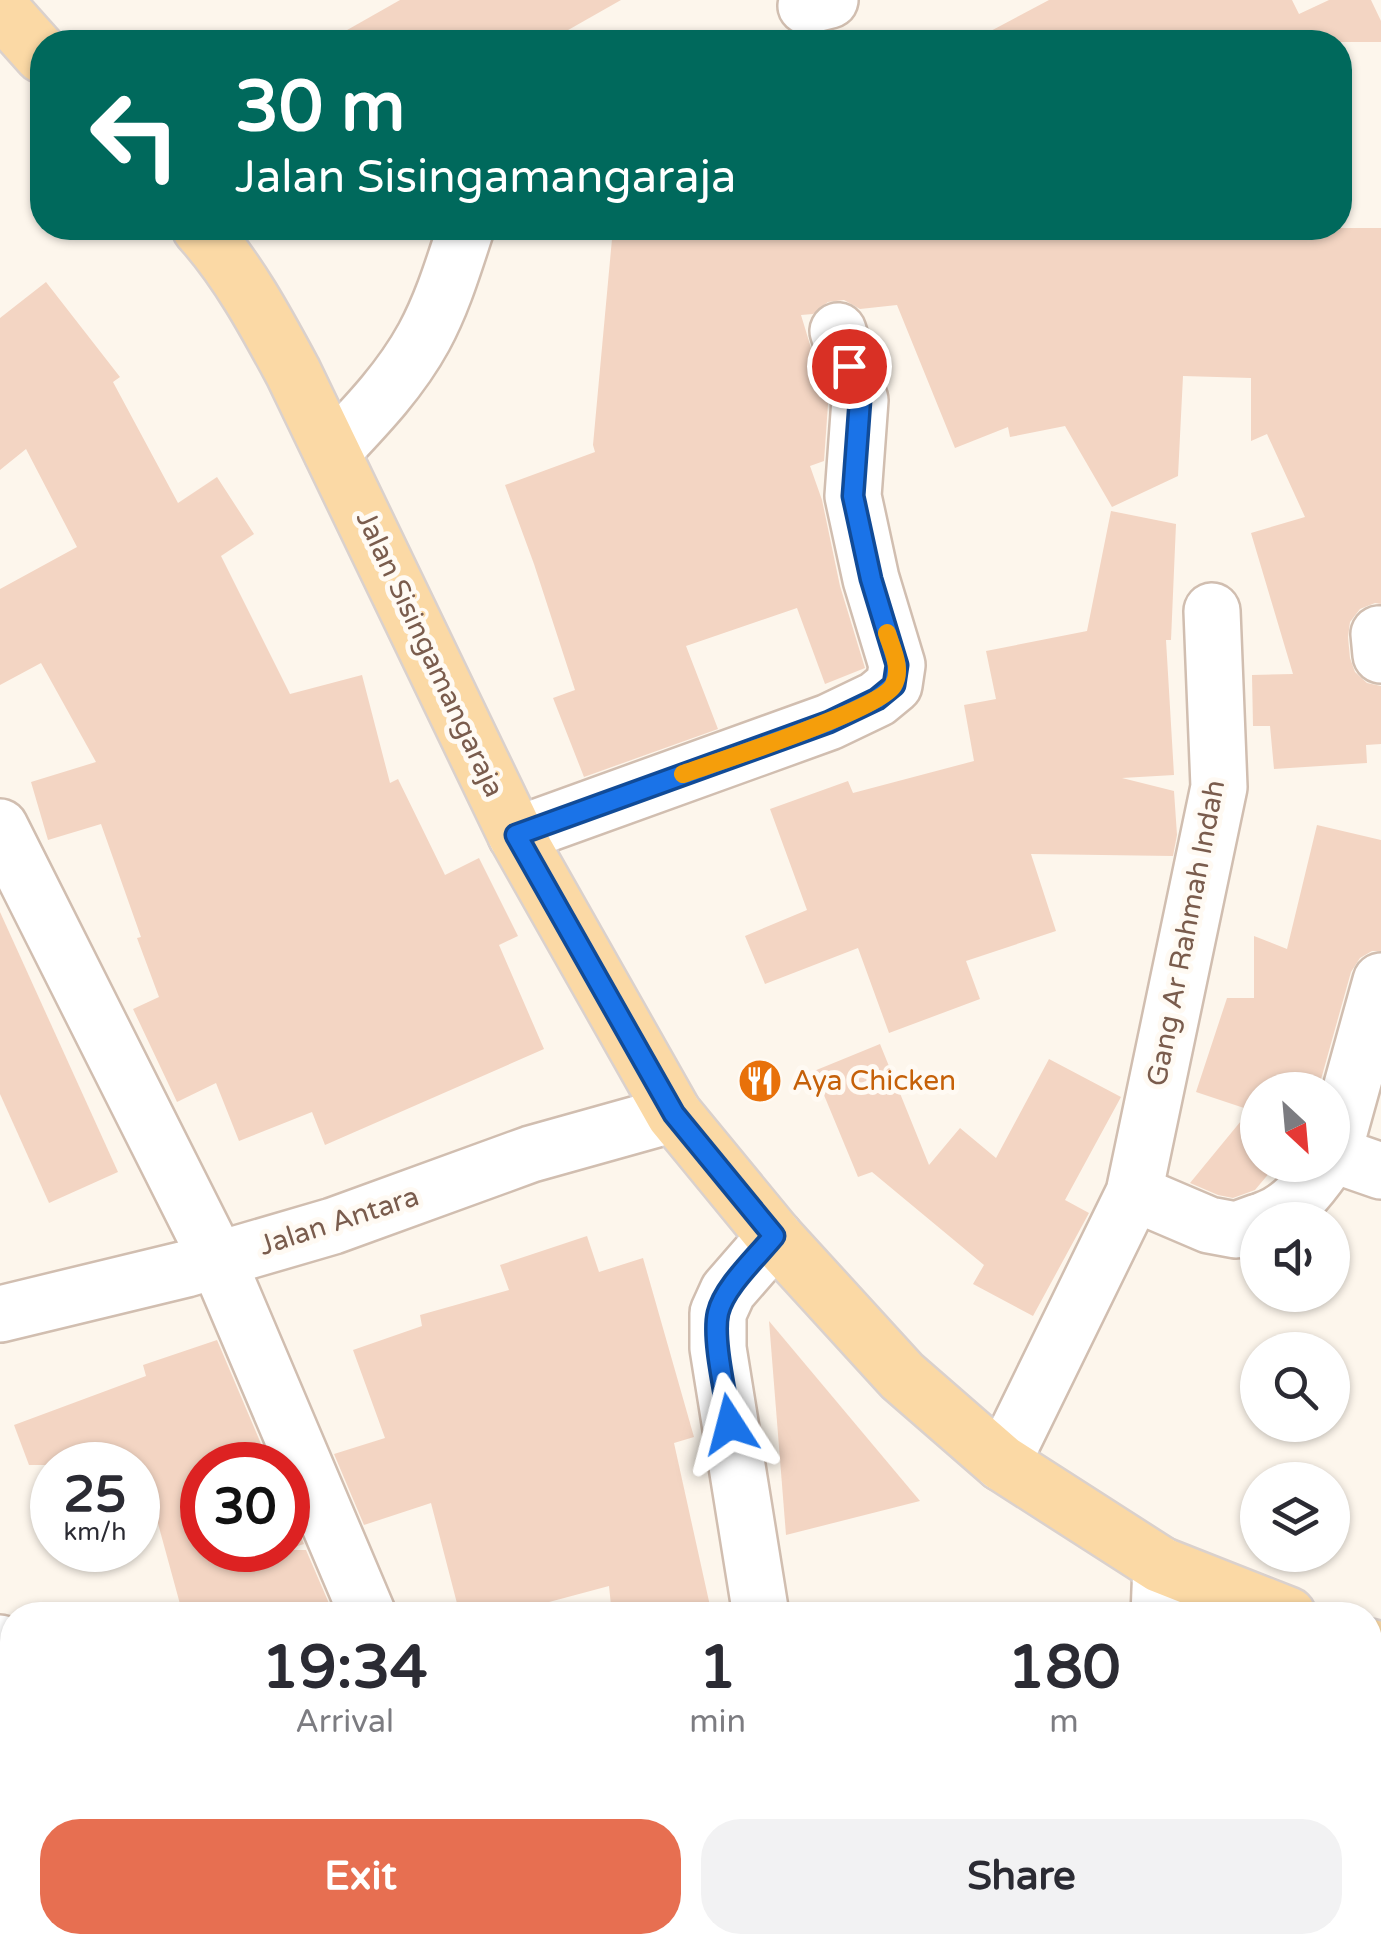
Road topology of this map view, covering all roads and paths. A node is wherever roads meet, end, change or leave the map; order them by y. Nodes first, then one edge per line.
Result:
1 (0, 8) edge
2 (30, 42) edge
3 (211, 240) edge
4 (462, 240) edge
5 (838, 331) dead end
6 (332, 452) junction
7 (1212, 610) dead end
8 (0, 827) edge
9 (516, 835) junction
10 (1381, 981) edge
11 (1350, 1093) edge
12 (674, 1114) junction
13 (1350, 1160) edge
14 (1381, 1171) edge
15 (1314, 1182) edge
16 (1134, 1194) junction
17 (1294, 1202) edge
18 (1240, 1229) edge
19 (774, 1236) junction
20 (218, 1258) junction
21 (0, 1314) edge
22 (1002, 1463) junction
23 (1160, 1590) edge
24 (363, 1602) edge
25 (759, 1602) edge
26 (1221, 1602) edge

1 - 2 main road
3 - 6 main road, Jalan Sisingamangaraja
4 - 6 street
5 - 9 street
6 - 9 main road, Jalan Sisingamangaraja
7 - 16 street, Gang Ar Rahmah Indah
8 - 20 street
9 - 12 main road, Jalan Sisingamangaraja
10 - 11 street
12 - 19 main road, Jalan Sisingamangaraja
12 - 20 street, Jalan Antara
13 - 14 street
15 - 17 street
16 - 18 street
16 - 22 street, Gang Ar Rahmah Indah
19 - 22 main road, Jalan Sisingamangaraja
19 - 25 street
20 - 21 street, Jalan Antara
20 - 24 street
22 - 23 main road, Jalan Sisingamangaraja
23 - 26 main road, Jalan Sisingamangaraja

